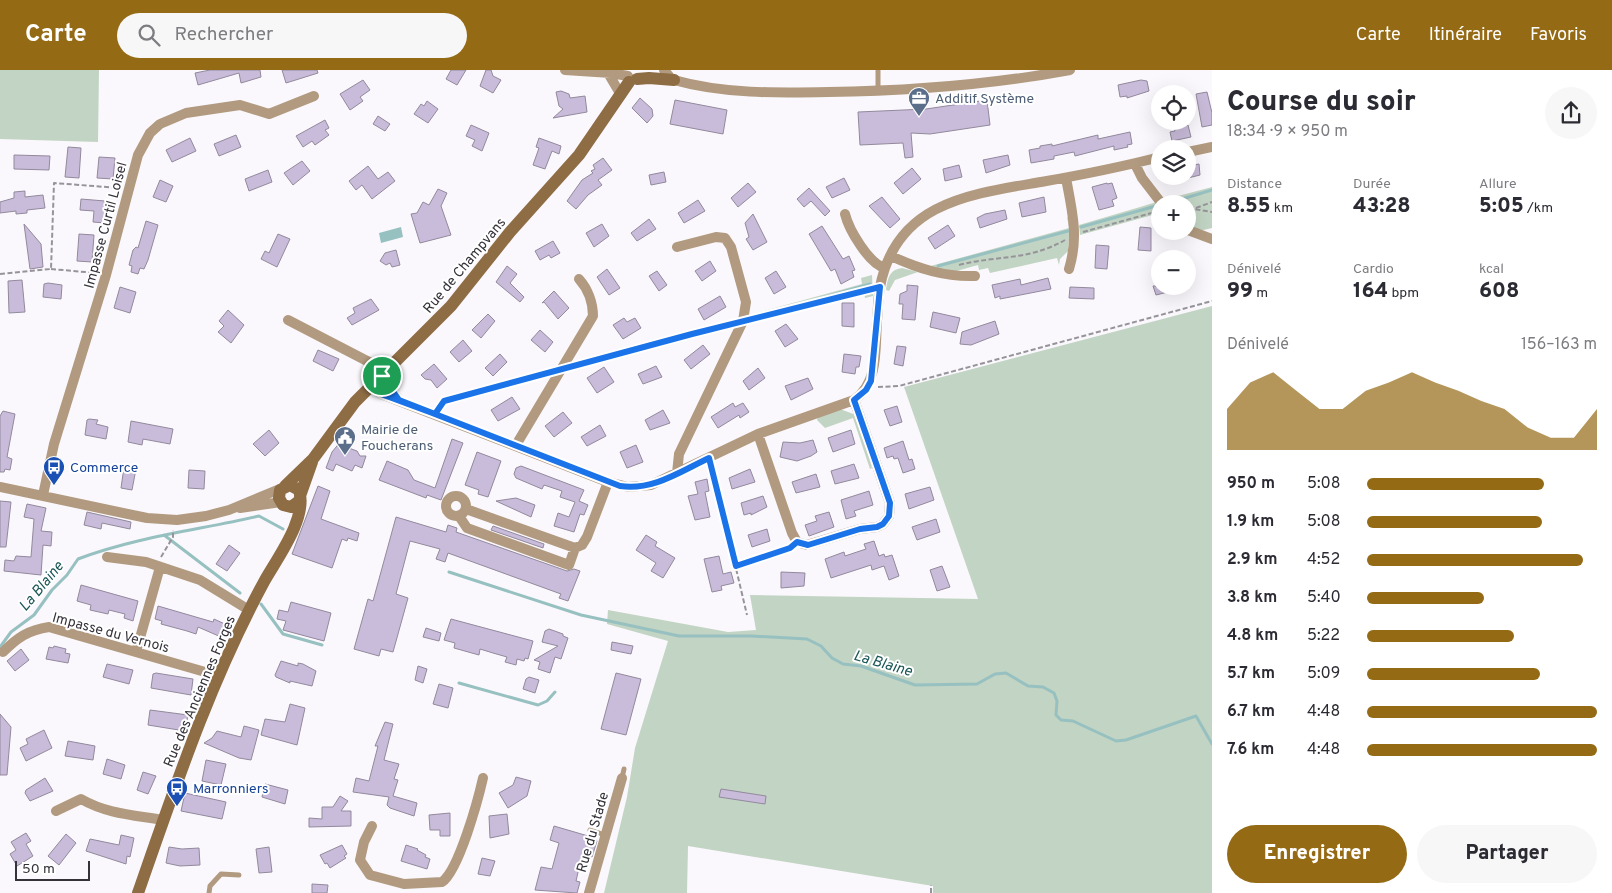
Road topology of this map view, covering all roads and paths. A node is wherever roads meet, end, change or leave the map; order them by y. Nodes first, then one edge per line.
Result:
1 (565, 70) edge
2 (878, 70) edge
3 (1070, 70) edge
4 (608, 73) junction
5 (638, 76) edge
6 (669, 76) edge
7 (878, 91) junction
8 (621, 94) junction
9 (314, 96) dead end
10 (1212, 148) edge
11 (1196, 151) edge
12 (1151, 160) edge
13 (1135, 164) junction
14 (1066, 178) junction
15 (130, 189) junction
16 (1155, 195) edge
17 (1212, 202) edge
18 (1196, 208) joint
19 (1212, 212) edge
20 (1151, 213) edge
21 (845, 214) dead end
22 (1196, 233) edge
23 (1075, 234) junction
24 (1212, 239) edge
25 (677, 247) dead end
26 (891, 256) junction
27 (952, 267) dead end
28 (885, 268) junction
29 (51, 269) junction
30 (1069, 269) dead end
31 (0, 274) edge
32 (106, 275) junction
33 (975, 276) dead end
34 (579, 279) dead end
35 (880, 287) junction
36 (1212, 302) edge
37 (288, 320) dead end
38 (743, 321) junction
39 (561, 370) junction
40 (382, 376) junction
41 (377, 389) junction
42 (866, 390) junction
43 (399, 400) junction
44 (854, 400) junction
45 (435, 414) junction
46 (758, 434) junction
47 (516, 445) junction
48 (709, 458) junction
49 (313, 459) junction
50 (677, 473) junction
51 (608, 482) junction
52 (0, 486) edge
53 (283, 487) junction
54 (43, 495) junction
55 (300, 498) junction
56 (282, 503) junction
57 (234, 508) junction
58 (170, 525) dead end
59 (290, 534) junction
60 (797, 542) junction
61 (575, 548) junction
62 (107, 557) dead end
63 (736, 566) junction
64 (160, 567) junction
65 (249, 610) junction
66 (747, 615) dead end
67 (3, 652) dead end
68 (136, 652) junction
69 (219, 676) junction
70 (623, 774) dead end
71 (483, 778) dead end
72 (56, 811) dead end
73 (163, 820) junction
74 (372, 826) dead end
75 (590, 830) dead end
76 (606, 835) junction
77 (239, 875) dead end
78 (931, 886) dead end
79 (403, 888) edge
80 (138, 893) edge
81 (209, 893) edge
82 (589, 893) edge
83 (931, 893) edge

1 - 4 street
2 - 7 lane
3 - 7 street
4 - 5 street
4 - 8 street
5 - 6 street
5 - 8 street, Rue de Champvans
6 - 7 street
8 - 40 street, Rue de Champvans
9 - 15 street, Impasse Curtil Loisel
10 - 11 street
12 - 13 street
13 - 14 street
13 - 16 street
14 - 23 street
14 - 26 street
15 - 29 path
15 - 32 street, Impasse Curtil Loisel
17 - 18 path
18 - 19 path
20 - 23 path
21 - 28 street
22 - 24 street
23 - 27 path
23 - 30 street
25 - 38 street
26 - 28 street
26 - 33 street
28 - 35 street
29 - 31 path
29 - 32 path
32 - 54 street, Impasse Curtil Loisel
34 - 39 street
35 - 38 path
35 - 42 street
36 - 42 path
37 - 40 street
38 - 39 path
38 - 50 street
39 - 45 path
39 - 47 street
40 - 41 street, Rue de Champvans
40 - 43 street
41 - 43 street
41 - 49 street, Rue de Champvans
42 - 44 street
43 - 45 street
44 - 46 street
44 - 60 street
45 - 47 street
46 - 48 street
46 - 60 street
47 - 51 street
48 - 50 street
48 - 63 path
49 - 53 street, Rue de Champvans
49 - 55 street, Rue de Champvans
50 - 51 street
51 - 61 street
52 - 54 street
53 - 55 street
53 - 56 street
53 - 57 street
54 - 57 street
55 - 56 street
55 - 59 street, Rue des Anciennes Forges
56 - 57 street
56 - 59 street
58 - 64 path
59 - 65 street, Rue des Anciennes Forges
60 - 63 path
61 - 61 street
62 - 64 street
63 - 66 path
64 - 65 street
64 - 68 street
65 - 69 street, Rue des Anciennes Forges
67 - 68 street, Impasse du Vernois
68 - 69 street, Impasse du Vernois
69 - 73 street, Rue des Anciennes Forges
70 - 76 street, Rue du Stade
71 - 79 street
72 - 73 street
73 - 80 street, Rue des Anciennes Forges
74 - 79 street
75 - 76 lane
76 - 82 street, Rue du Stade
77 - 81 lane
78 - 83 path

